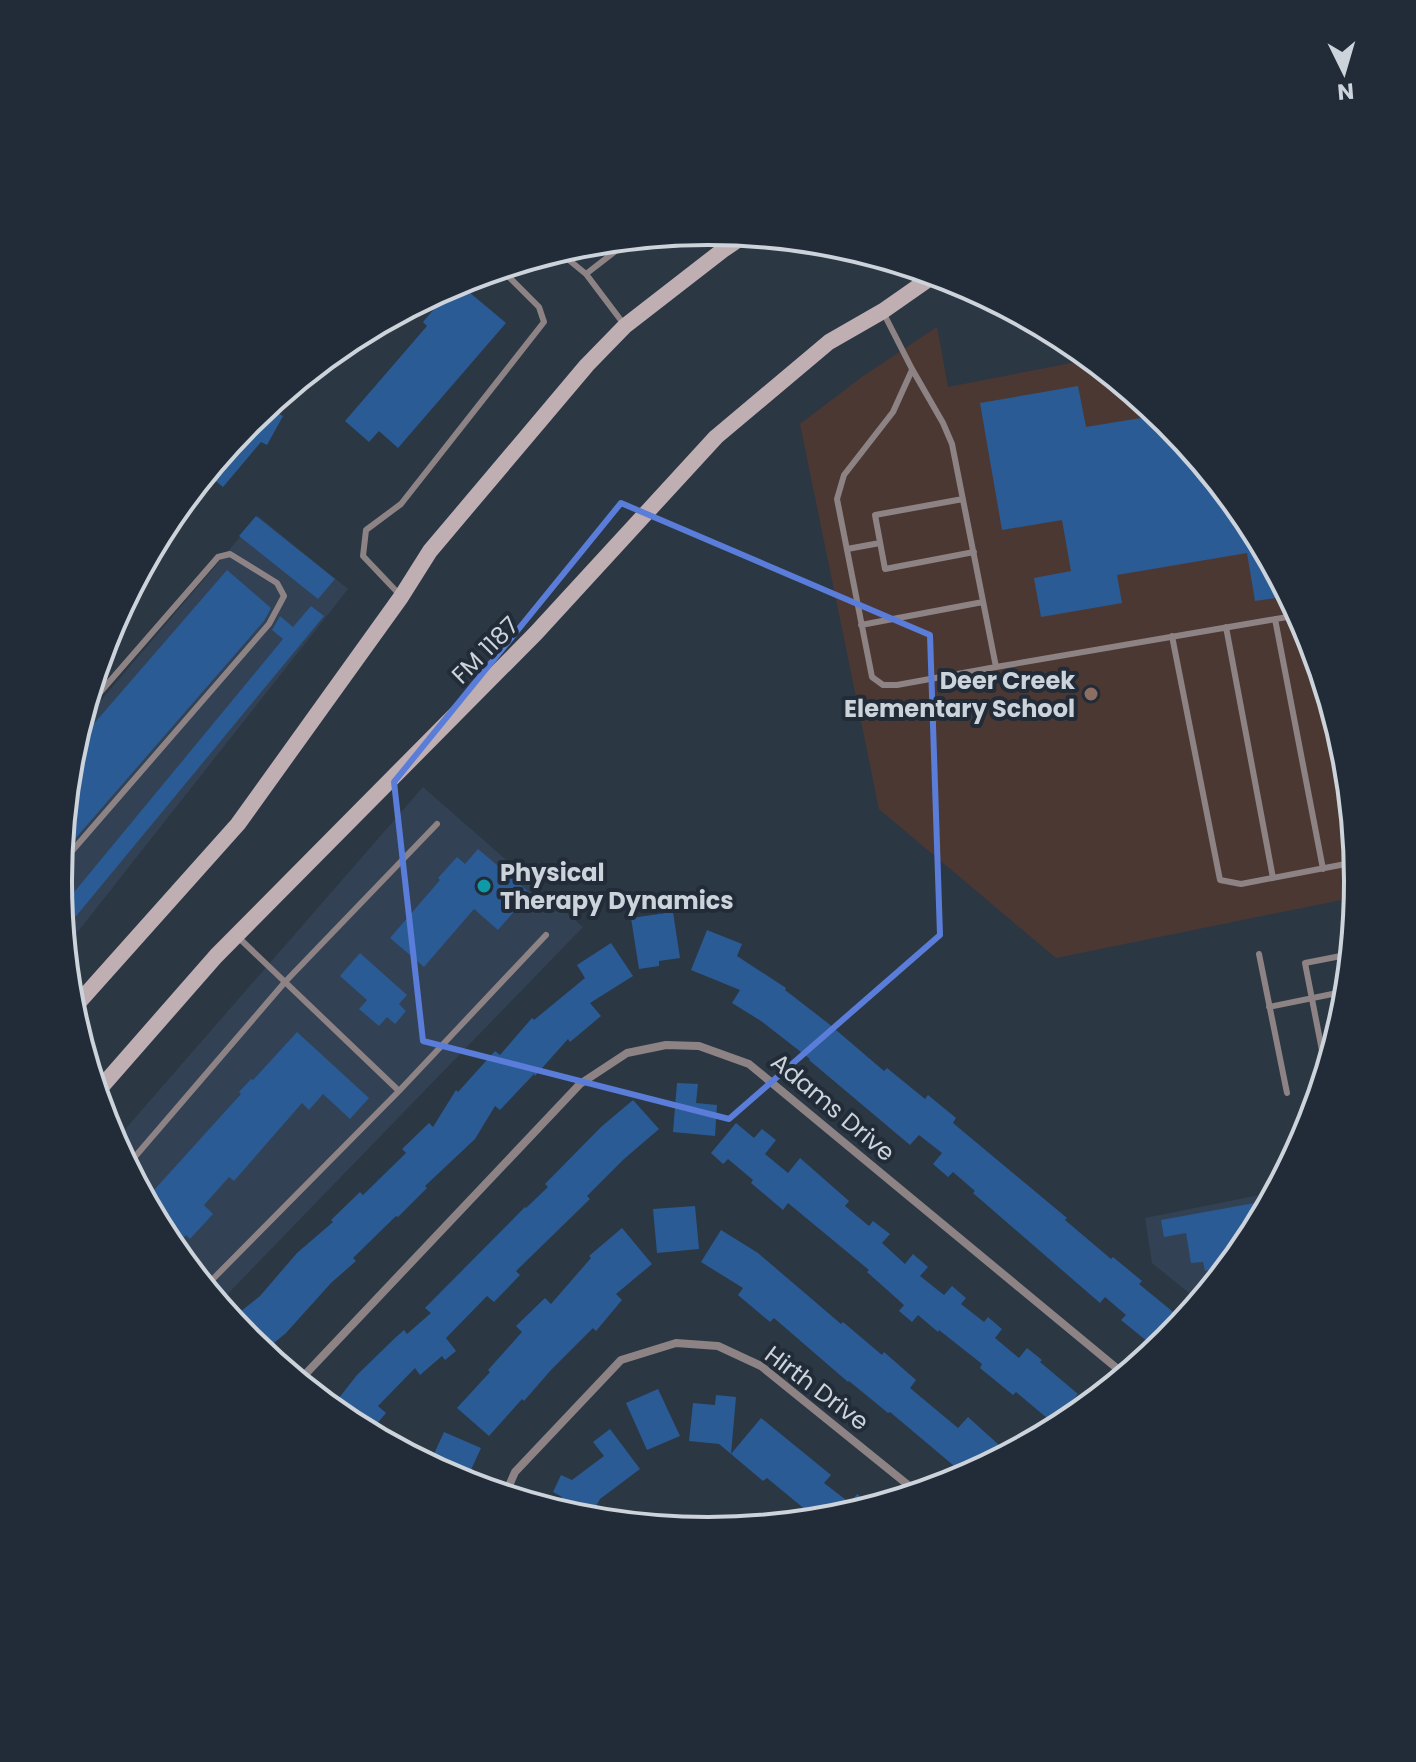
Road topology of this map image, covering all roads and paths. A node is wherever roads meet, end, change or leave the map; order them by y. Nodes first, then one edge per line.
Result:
1 (730, 246) edge
2 (615, 252) edge
3 (570, 261) edge
4 (586, 274) junction
5 (509, 277) edge
6 (923, 283) edge
7 (883, 311) junction
8 (625, 326) junction
9 (912, 369) junction
10 (963, 499) junction
11 (880, 543) junction
12 (847, 549) junction
13 (974, 552) junction
14 (401, 597) junction
15 (983, 602) junction
16 (1286, 617) edge
17 (1275, 619) junction
18 (861, 625) junction
19 (1226, 627) junction
20 (1172, 636) junction
21 (996, 667) junction
22 (102, 690) edge
23 (437, 824) dead end
24 (73, 850) edge
25 (1344, 865) edge
26 (1323, 869) junction
27 (1273, 878) junction
28 (546, 935) dead end
29 (236, 936) junction
30 (1259, 954) dead end
31 (1340, 956) edge
32 (285, 982) junction
33 (1334, 994) edge
34 (83, 998) edge
35 (1312, 998) junction
36 (1269, 1007) junction
37 (1322, 1048) edge
38 (105, 1082) edge
39 (399, 1091) junction
40 (1287, 1093) dead end
41 (135, 1156) edge
42 (213, 1279) edge
43 (1116, 1368) edge
44 (306, 1373) edge
45 (907, 1484) edge
46 (509, 1485) edge

1 - 8 main road
2 - 4 lane
3 - 4 lane
4 - 8 lane
5 - 14 lane
6 - 7 main road, FM 1187 / FM 1187
7 - 9 lane
7 - 29 main road, FM 1187 / FM 1187
8 - 14 main road
9 - 10 lane
9 - 12 lane
10 - 11 lane
10 - 13 lane
11 - 12 lane
11 - 13 lane
12 - 18 lane
13 - 15 lane
14 - 34 main road
15 - 18 lane
15 - 21 lane
16 - 17 lane
17 - 19 lane
17 - 26 lane
18 - 21 lane
19 - 20 lane
19 - 27 lane
20 - 21 lane
20 - 27 lane
22 - 24 lane
23 - 32 lane
25 - 26 lane
26 - 27 lane
28 - 39 lane
29 - 32 lane
29 - 38 main road, FM 1187 / FM 1187
30 - 36 lane
31 - 35 lane
32 - 39 lane
32 - 41 lane
33 - 35 lane
35 - 36 lane
35 - 37 lane
36 - 40 lane
39 - 42 lane
43 - 44 street, Adams Drive
45 - 46 street, Hirth Drive

